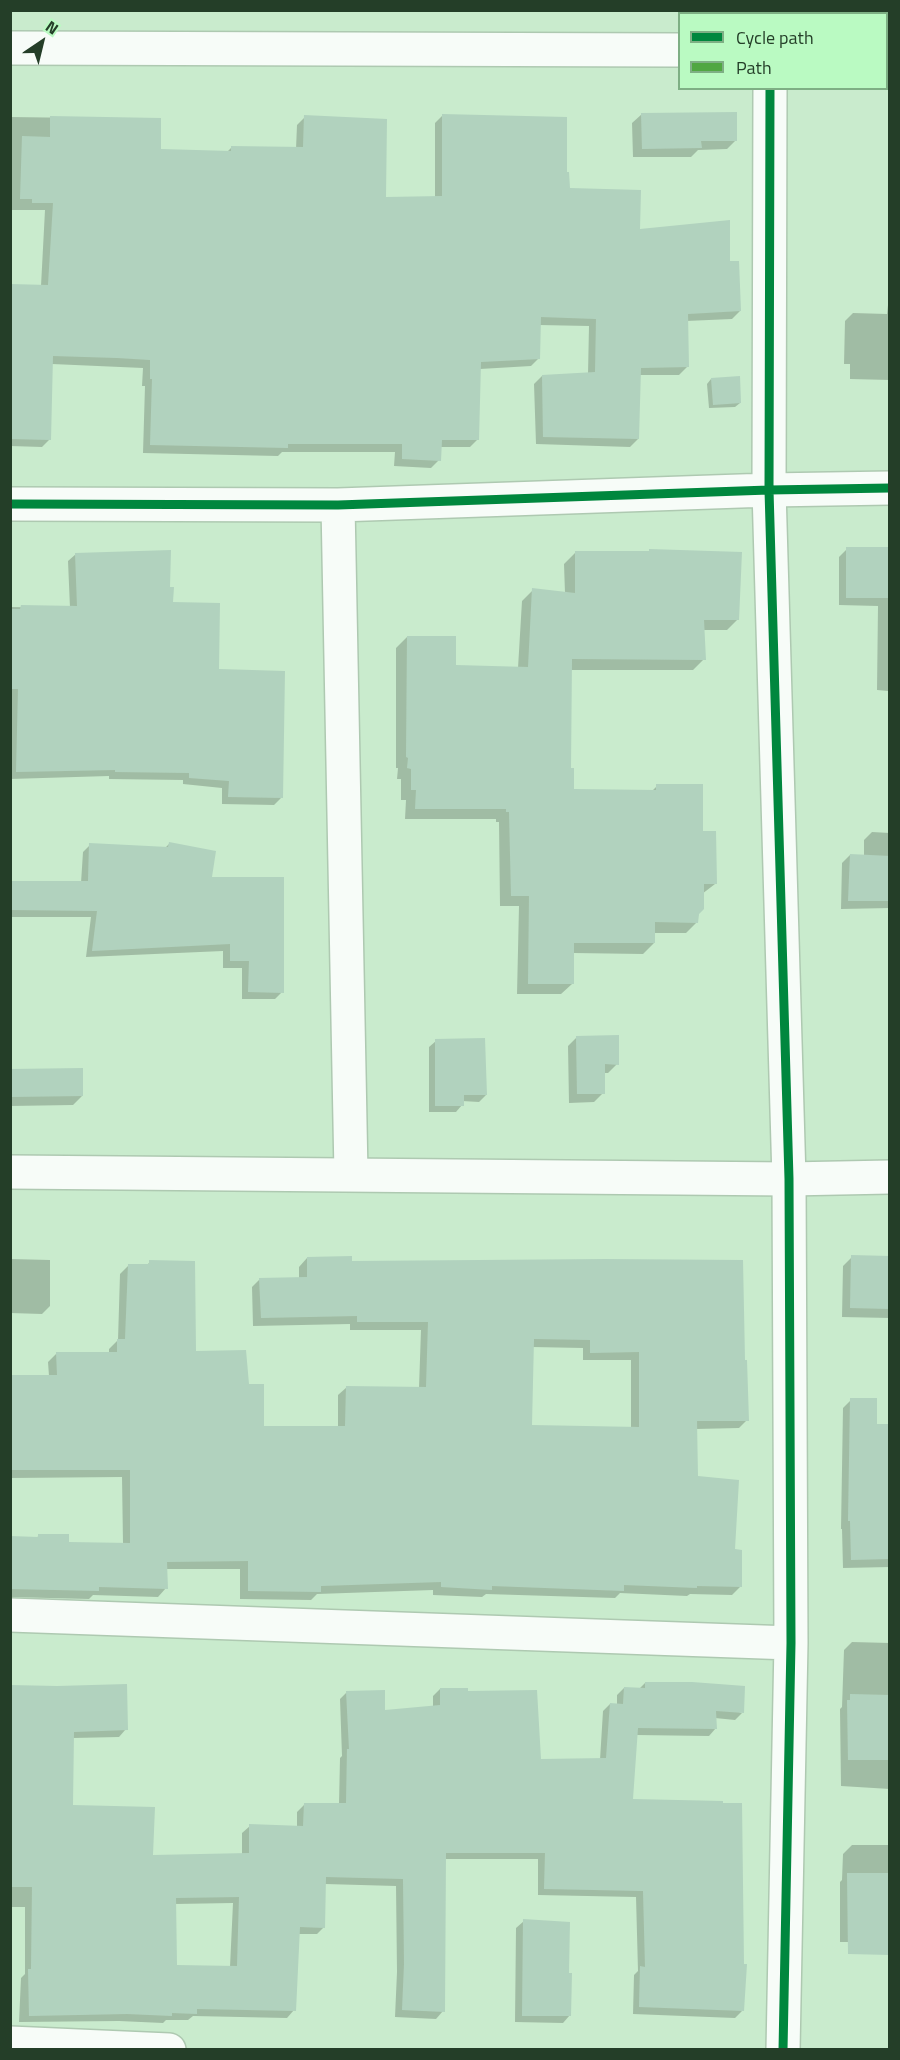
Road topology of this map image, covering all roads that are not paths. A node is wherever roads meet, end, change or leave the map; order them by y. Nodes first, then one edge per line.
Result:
1 (10, 48) edge
2 (678, 50) edge
3 (770, 90) edge
4 (890, 488) edge
5 (769, 490) junction
6 (10, 504) edge
7 (338, 505) junction
8 (10, 1172) edge
9 (351, 1174) junction
10 (890, 1177) edge
11 (789, 1179) junction
12 (10, 1615) edge
13 (791, 1643) junction
14 (10, 2043) edge
15 (169, 2049) edge
16 (783, 2049) edge

1 - 2 street
3 - 5 street
4 - 5 street
5 - 7 street
5 - 11 street
6 - 7 street
7 - 9 street
8 - 9 street
9 - 11 street
10 - 11 street
11 - 13 street
12 - 13 street
13 - 16 street
14 - 15 street

